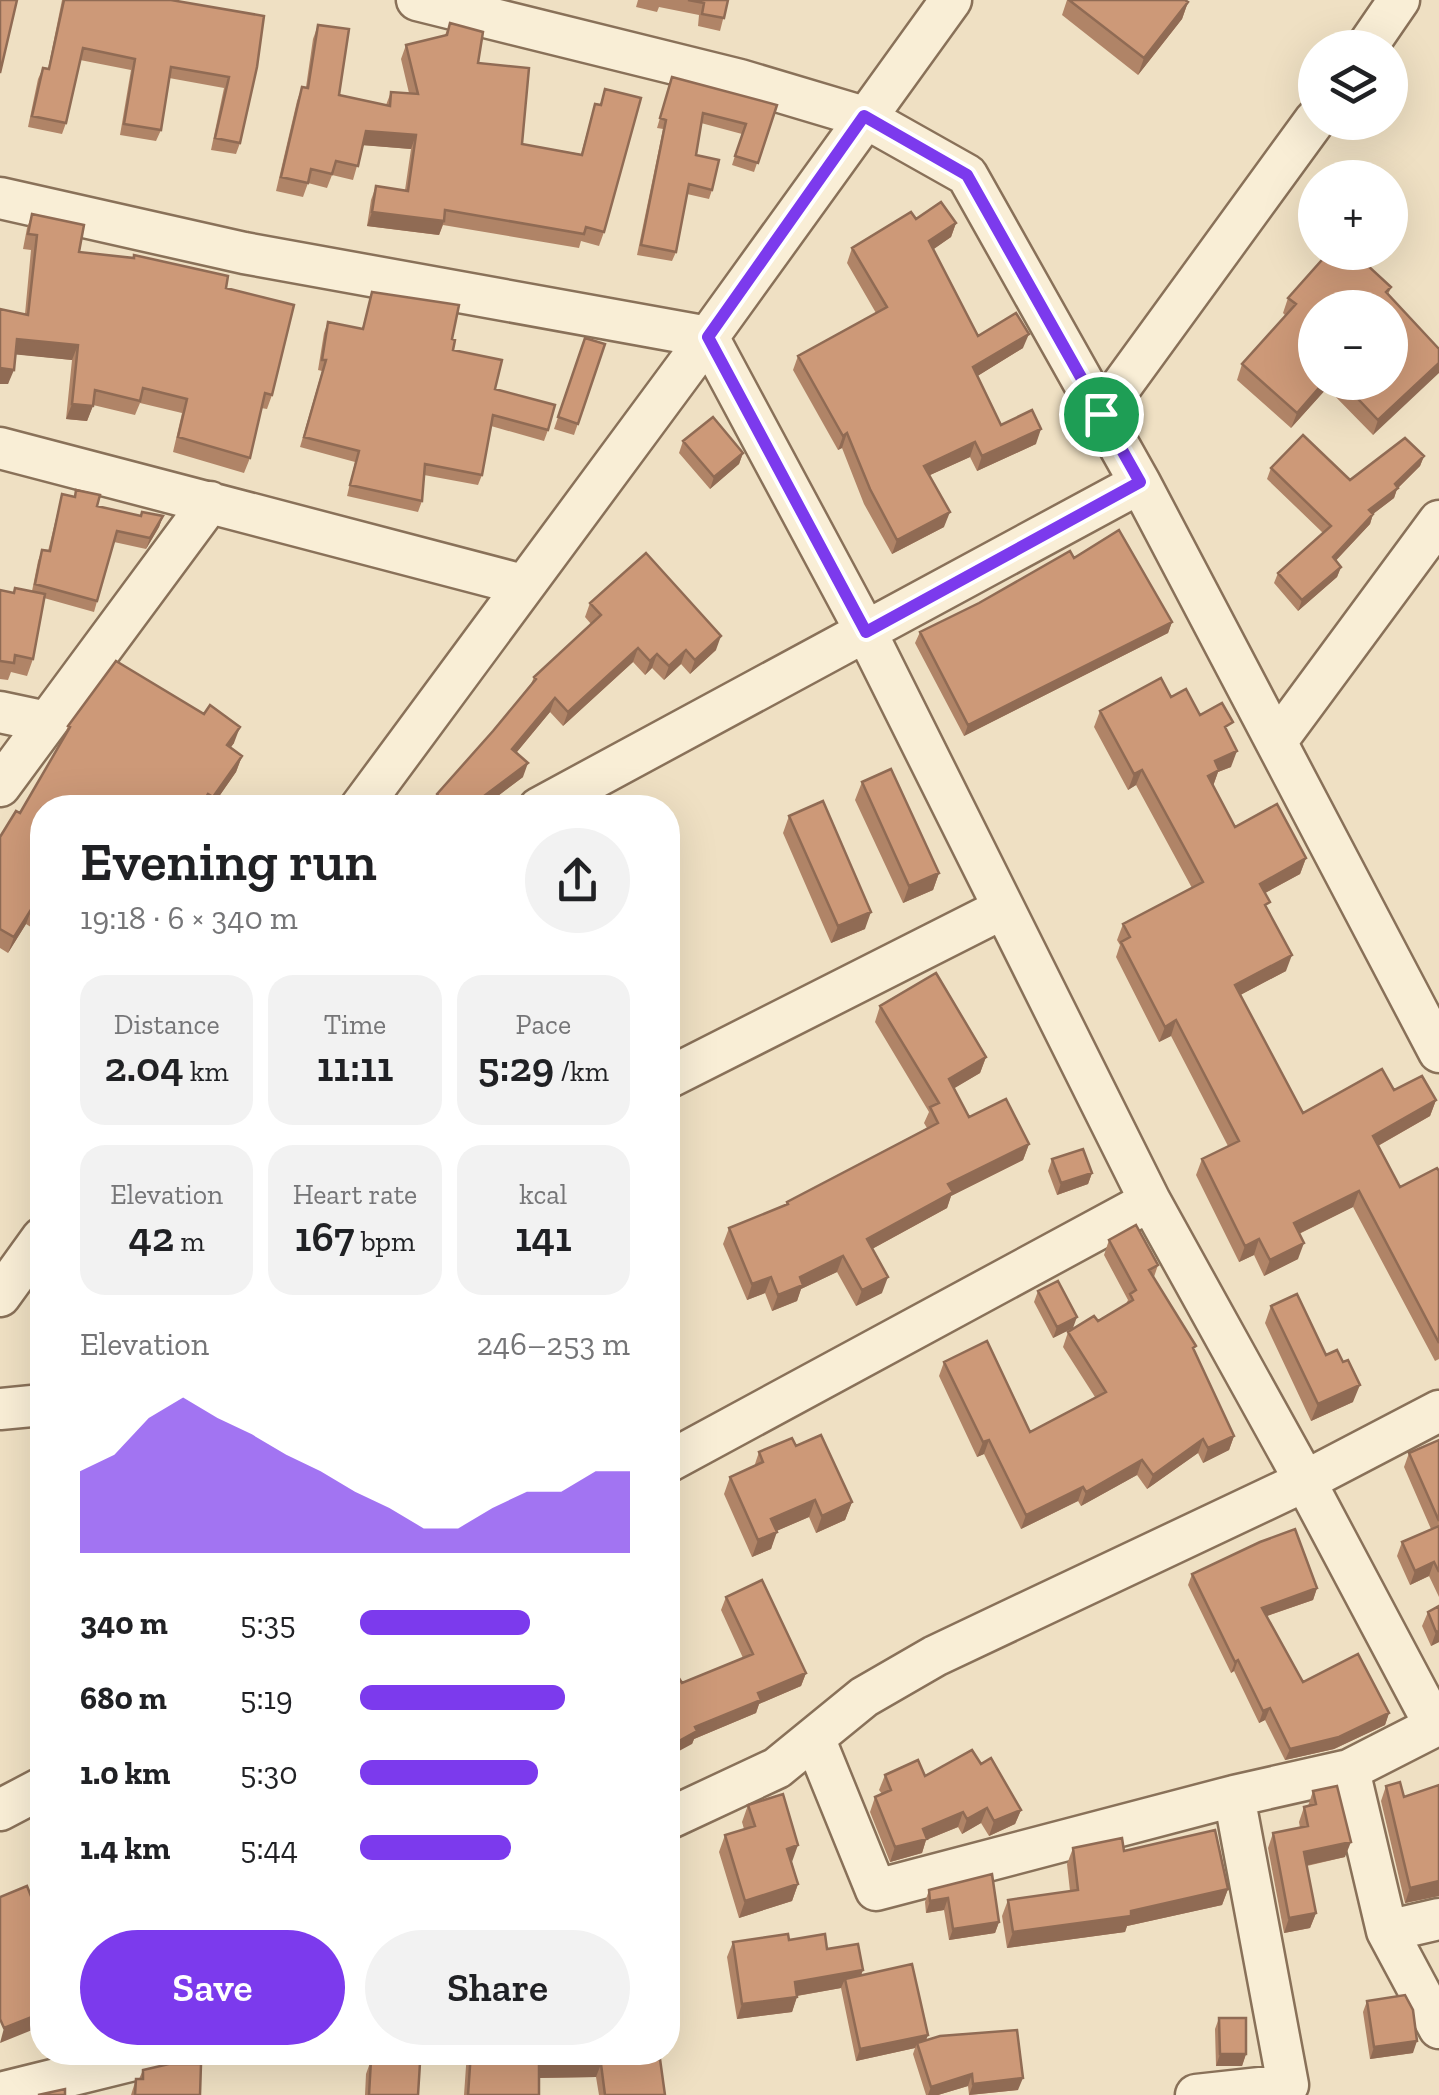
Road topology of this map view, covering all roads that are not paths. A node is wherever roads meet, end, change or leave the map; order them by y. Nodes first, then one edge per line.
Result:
1 (416, 0) edge
2 (951, 0) edge
3 (1400, 0) edge
4 (1379, 30) edge
5 (864, 116) junction
6 (1300, 140) edge
7 (0, 198) edge
8 (708, 337) junction
9 (1101, 414) junction
10 (0, 448) edge
11 (1140, 482) junction
12 (210, 502) junction
13 (1439, 521) edge
14 (523, 585) junction
15 (866, 632) junction
16 (0, 712) edge
17 (47, 722) junction
18 (1276, 742) junction
19 (0, 786) edge
20 (370, 795) edge
21 (564, 795) edge
22 (1002, 909) junction
23 (1435, 1029) edge
24 (680, 1072) edge
25 (1150, 1201) junction
26 (30, 1255) edge
27 (0, 1296) edge
28 (30, 1405) edge
29 (0, 1409) edge
30 (1439, 1411) edge
31 (680, 1456) edge
32 (1305, 1481) junction
33 (1437, 1725) edge
34 (815, 1740) junction
35 (1350, 1770) junction
36 (30, 1794) edge
37 (1234, 1796) junction
38 (0, 1810) edge
39 (680, 1813) edge
40 (1439, 1920) edge
41 (1387, 1931) junction
42 (1439, 2028) edge
43 (113, 2065) edge
44 (0, 2093) edge
45 (1199, 2095) edge

1 - 5 street
2 - 5 street
3 - 4 street
5 - 8 street
5 - 9 street
6 - 9 street
7 - 8 street
8 - 14 street
8 - 15 street
9 - 11 street
10 - 12 street
11 - 15 street
11 - 18 street
12 - 14 street
12 - 17 street
13 - 18 street
14 - 20 street
15 - 21 street
15 - 22 street
16 - 17 street
17 - 19 street
18 - 23 street
22 - 24 street
22 - 25 street
25 - 31 street
25 - 32 street
26 - 27 street
28 - 29 street
30 - 32 street
32 - 33 street
32 - 34 street
33 - 35 street
34 - 37 street
34 - 39 street
35 - 37 street
35 - 41 street
36 - 38 street
37 - 45 street
40 - 41 street
41 - 42 street
43 - 44 street

